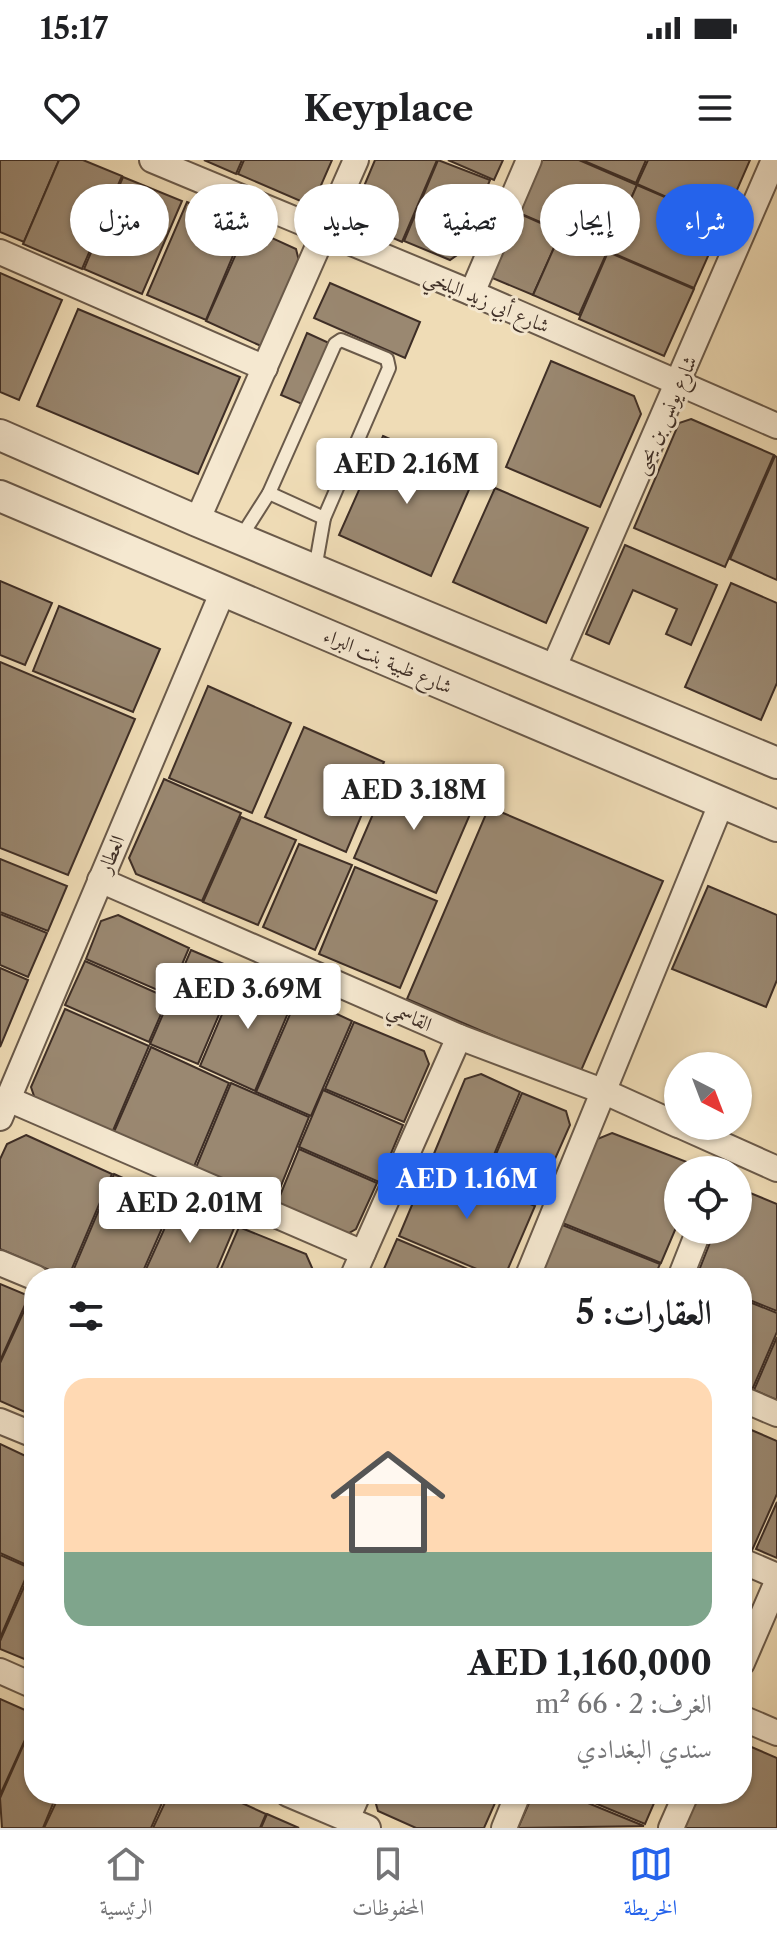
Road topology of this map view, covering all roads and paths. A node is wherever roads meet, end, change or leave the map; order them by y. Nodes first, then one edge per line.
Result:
1 (152, 160) edge
2 (356, 160) edge
3 (529, 160) edge
4 (774, 160) edge
5 (345, 184) edge
6 (294, 220) edge
7 (0, 252) edge
8 (314, 256) edge
9 (381, 256) edge
10 (472, 293) junction
11 (265, 368) junction
12 (679, 384) junction
13 (777, 426) edge
14 (0, 435) edge
15 (269, 493) junction
16 (0, 496) edge
17 (324, 518) junction
18 (197, 521) junction
19 (241, 537) junction
20 (315, 569) junction
21 (223, 591) junction
22 (553, 669) junction
23 (777, 763) edge
24 (721, 804) junction
25 (777, 826) edge
26 (100, 880) junction
27 (459, 1037) junction
28 (605, 1092) junction
29 (4, 1109) edge
30 (664, 1118) edge
31 (700, 1140) edge
32 (722, 1156) edge
33 (752, 1164) edge
34 (777, 1169) edge
35 (693, 1244) edge
36 (363, 1253) junction
37 (0, 1263) edge
38 (356, 1268) edge
39 (531, 1268) edge
40 (684, 1268) edge
41 (24, 1273) edge
42 (752, 1403) edge
43 (777, 1414) edge
44 (0, 1421) edge
45 (24, 1431) edge
46 (752, 1566) edge
47 (777, 1579) edge
48 (752, 1639) edge
49 (0, 1671) edge
50 (24, 1682) edge
51 (752, 1722) edge
52 (777, 1733) edge
53 (311, 1804) edge
54 (358, 1804) edge
55 (514, 1804) edge
56 (682, 1804) edge
57 (357, 1824) edge
58 (504, 1828) edge
59 (671, 1828) edge

1 - 6 street, شارع أبي زيد البلخي
2 - 5 street
3 - 10 street
4 - 12 street, شارع يونس بن يحىى
7 - 11 street
8 - 11 street
9 - 10 street, شارع أبي زيد البلخي
10 - 12 street, شارع أبي زيد البلخي
11 - 18 street
12 - 13 street, شارع أبي زيد البلخي
12 - 22 street, شارع يونس بن يحىى
14 - 18 street
15 - 17 lane
15 - 17 lane
15 - 19 lane
16 - 21 street, شارع ظبية بنت البراء
17 - 20 lane
18 - 19 street
19 - 20 street
20 - 22 street
21 - 24 street, شارع ظبية بنت البراء
21 - 26 street, العطار
22 - 23 street
24 - 25 street, شارع ظبية بنت البراء
24 - 28 street
26 - 27 street, القاسمي
26 - 29 street, العطار
27 - 28 street, القاسمي
27 - 36 street
28 - 30 street, القاسمي
28 - 39 street
29 - 36 street
31 - 32 street, القاسمي
33 - 34 street, القاسمي
35 - 40 street
36 - 38 street
37 - 41 street
42 - 43 street
44 - 45 street
46 - 47 street
47 - 48 street
49 - 50 street
51 - 52 street
53 - 57 street
54 - 57 street
55 - 58 street
56 - 59 street

